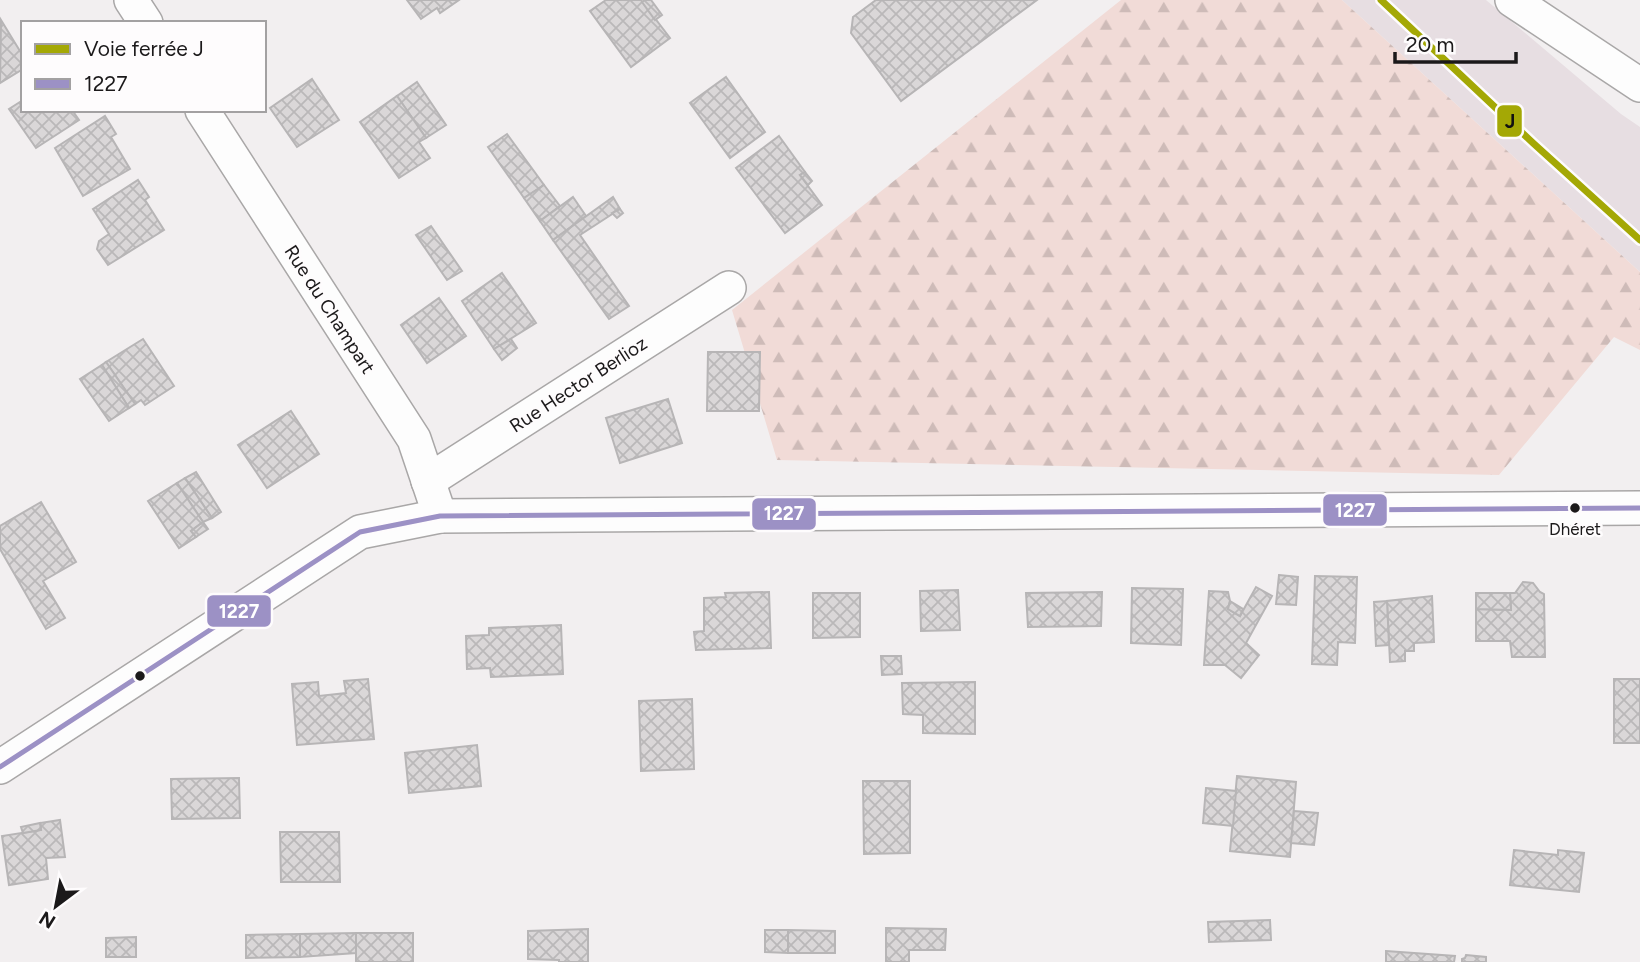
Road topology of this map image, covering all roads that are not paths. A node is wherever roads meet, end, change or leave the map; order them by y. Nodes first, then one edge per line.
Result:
1 (131, 0) edge
2 (1512, 0) edge
3 (145, 21) edge
4 (1640, 85) edge
5 (203, 112) edge
6 (729, 288) dead end
7 (428, 481) junction
8 (1640, 508) edge
9 (440, 516) junction
10 (0, 767) edge

1 - 3 street
2 - 4 street
5 - 7 street, Rue du Champart
6 - 7 street, Rue Hector Berlioz
7 - 9 street, Rue du Champart
8 - 9 street
9 - 10 street

